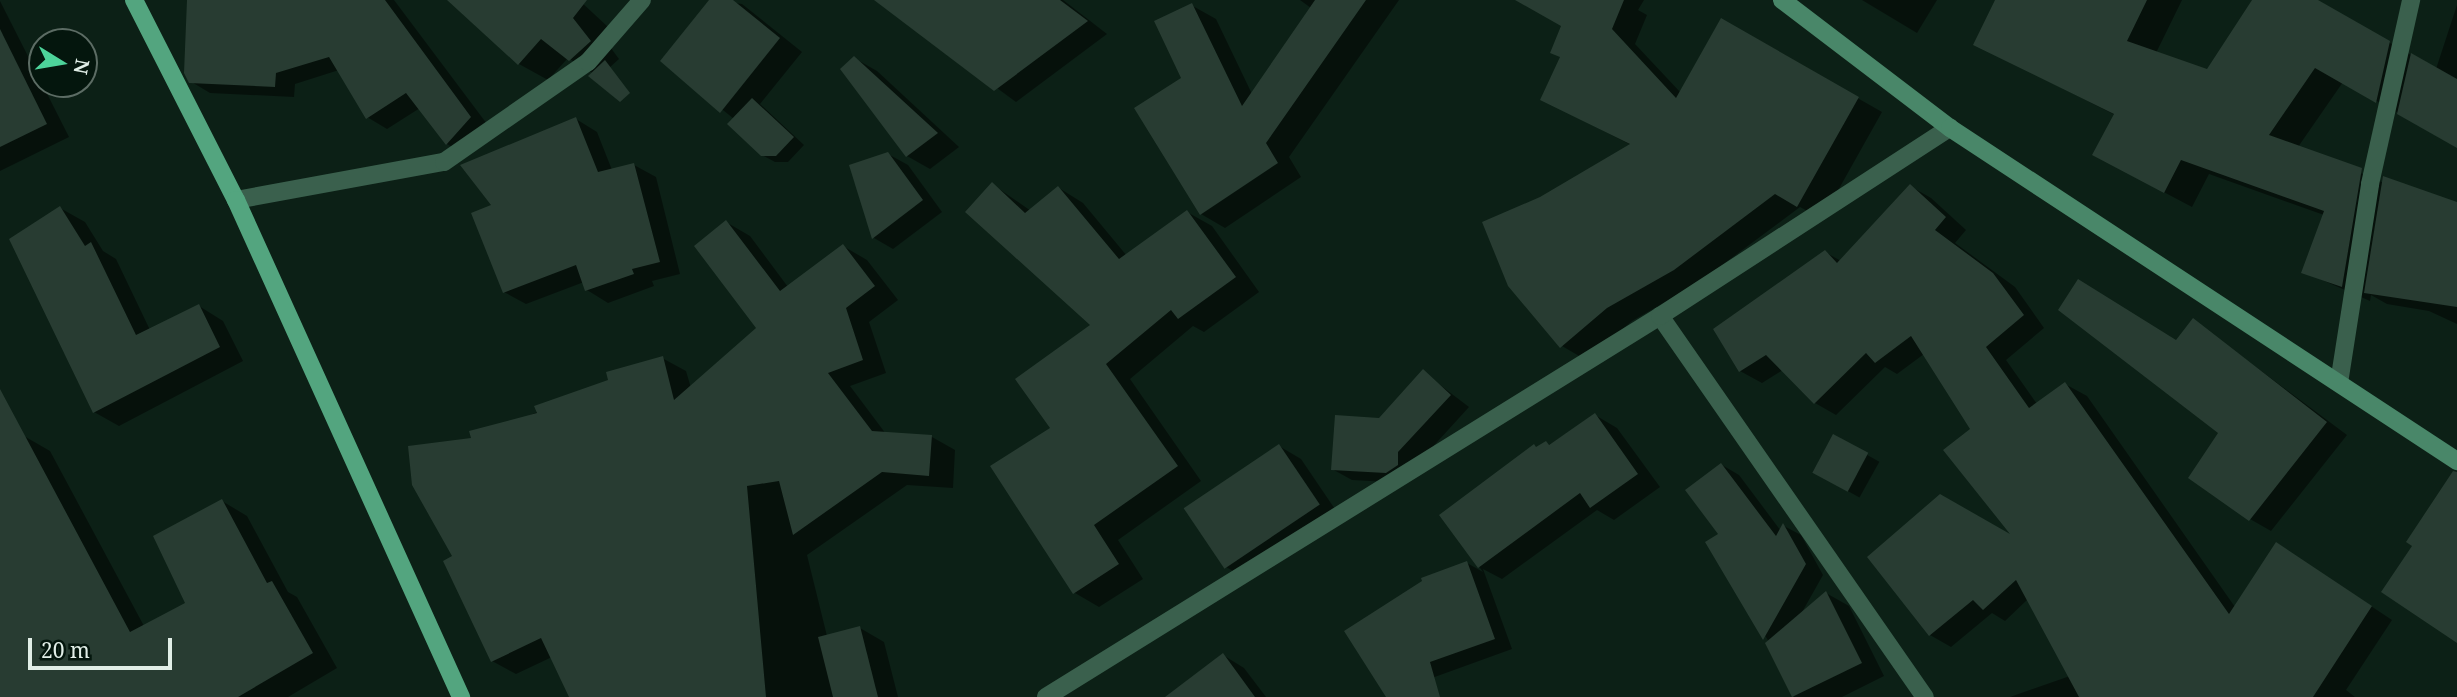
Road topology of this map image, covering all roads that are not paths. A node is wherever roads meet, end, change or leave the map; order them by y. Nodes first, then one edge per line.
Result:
1 (134, 0) edge
2 (642, 0) edge
3 (1782, 0) edge
4 (2411, 0) edge
5 (1950, 128) junction
6 (236, 200) junction
7 (1660, 316) junction
8 (2339, 383) junction
9 (2457, 461) edge
10 (461, 697) edge
11 (1046, 697) edge
12 (1925, 697) edge

1 - 6 main road
2 - 6 street
3 - 5 street
4 - 8 street
5 - 7 street
5 - 8 street
6 - 10 main road
7 - 11 street
7 - 12 street
8 - 9 street

